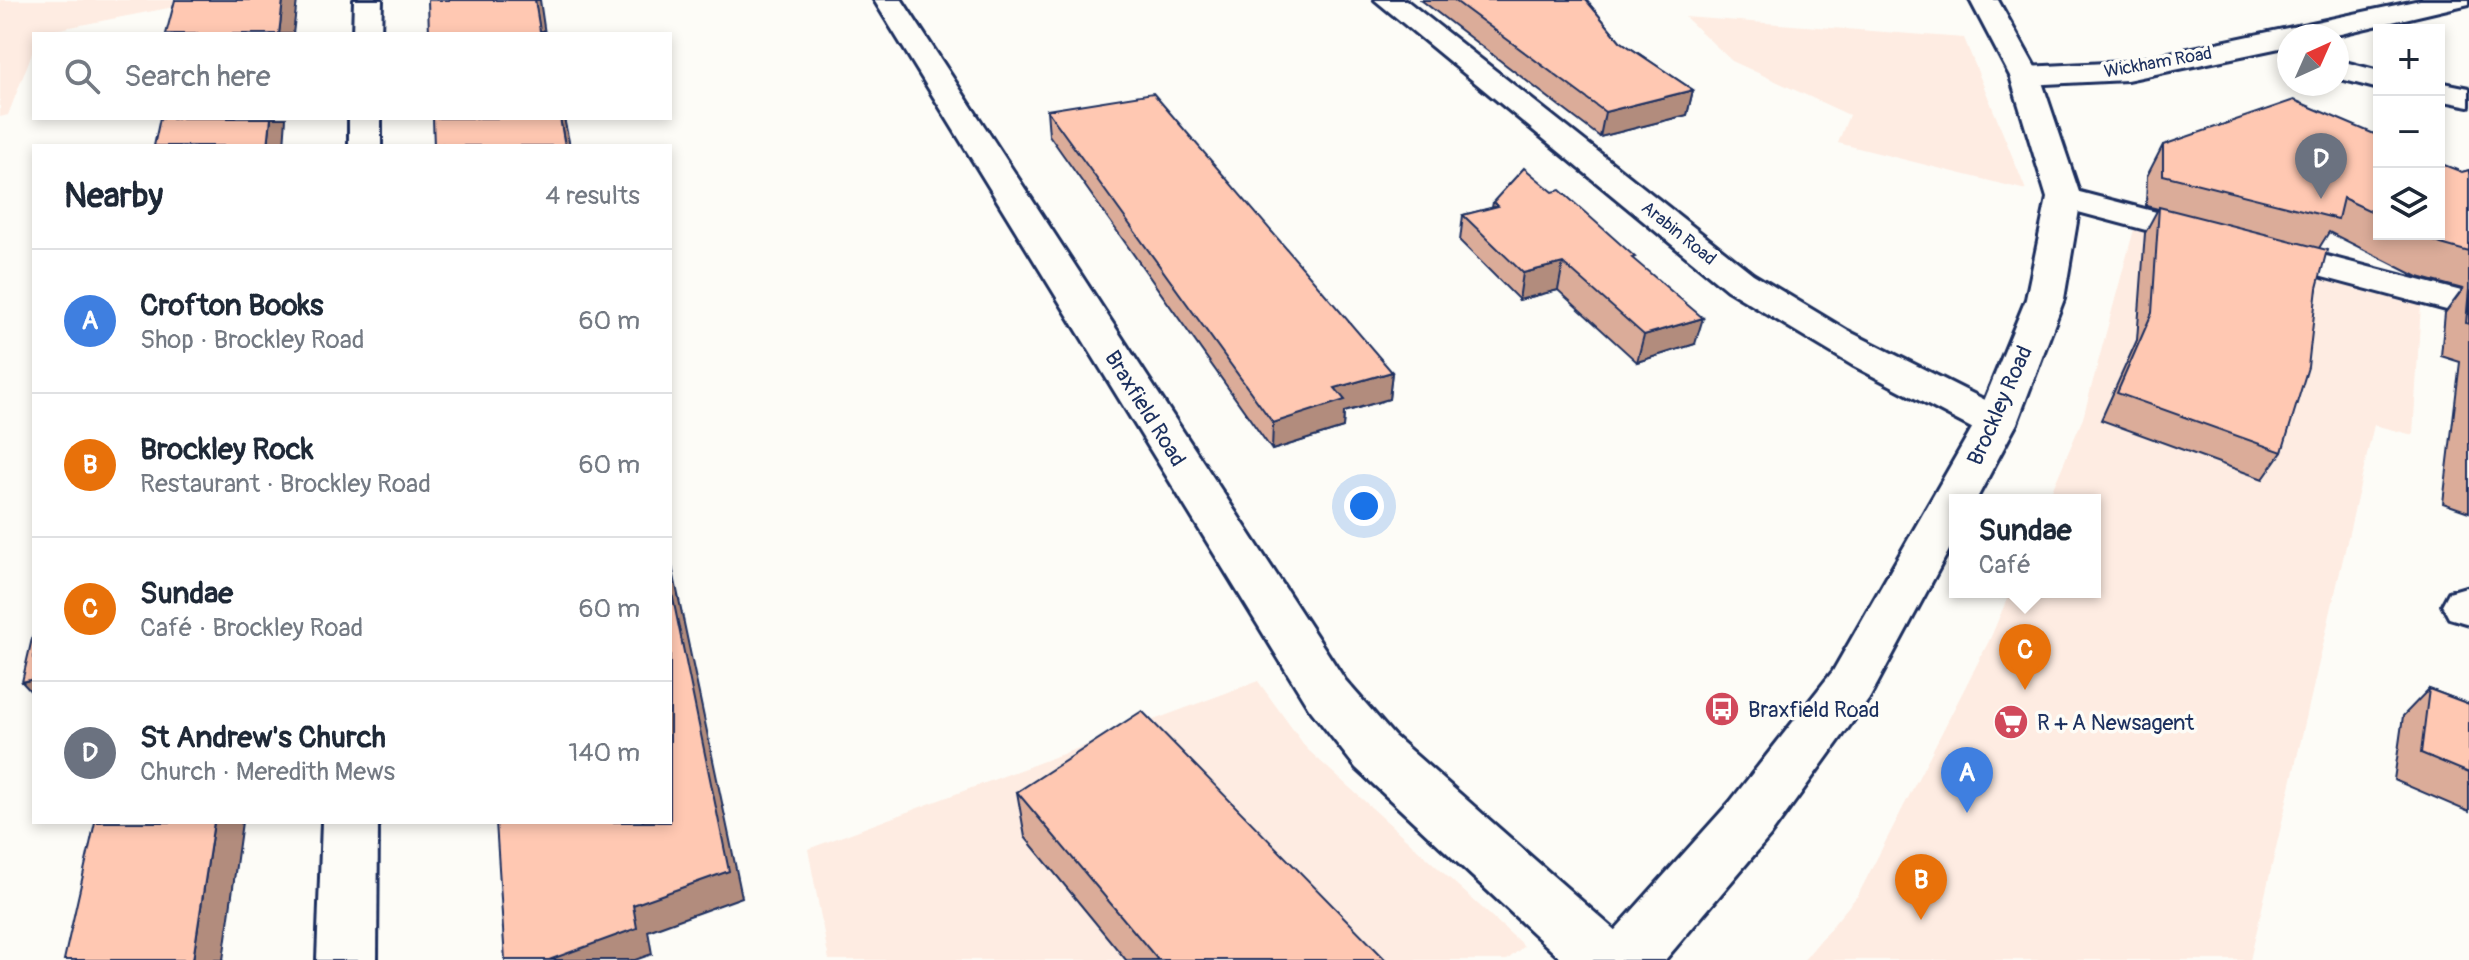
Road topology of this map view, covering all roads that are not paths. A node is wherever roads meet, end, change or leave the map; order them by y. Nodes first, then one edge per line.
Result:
1 (368, 0) edge
2 (888, 0) edge
3 (1389, 0) edge
4 (1984, 0) edge
5 (2458, 0) edge
6 (2347, 24) edge
7 (367, 32) edge
8 (2277, 39) edge
9 (2249, 46) junction
10 (2277, 53) edge
11 (2349, 72) edge
12 (2025, 76) junction
13 (2373, 78) edge
14 (2445, 92) edge
15 (2469, 97) edge
16 (365, 120) edge
17 (365, 144) edge
18 (2064, 198) junction
19 (2469, 305) edge
20 (1996, 423) junction
21 (1957, 494) edge
22 (1949, 508) edge
23 (350, 824) edge
24 (347, 960) edge
25 (1605, 960) edge
26 (1627, 960) edge

1 - 7 street
2 - 25 street, Braxfield Road
3 - 20 street, Arabin Road
4 - 12 street, Brockley Road
5 - 6 street, Wickham Road
8 - 9 street, Wickham Road
9 - 10 street
9 - 12 street, Wickham Road
11 - 13 street
12 - 18 street, Brockley Road
14 - 15 street
16 - 17 street
18 - 19 street
18 - 20 street, Brockley Road
20 - 21 street, Brockley Road
22 - 26 street, Brockley Road
23 - 24 street

